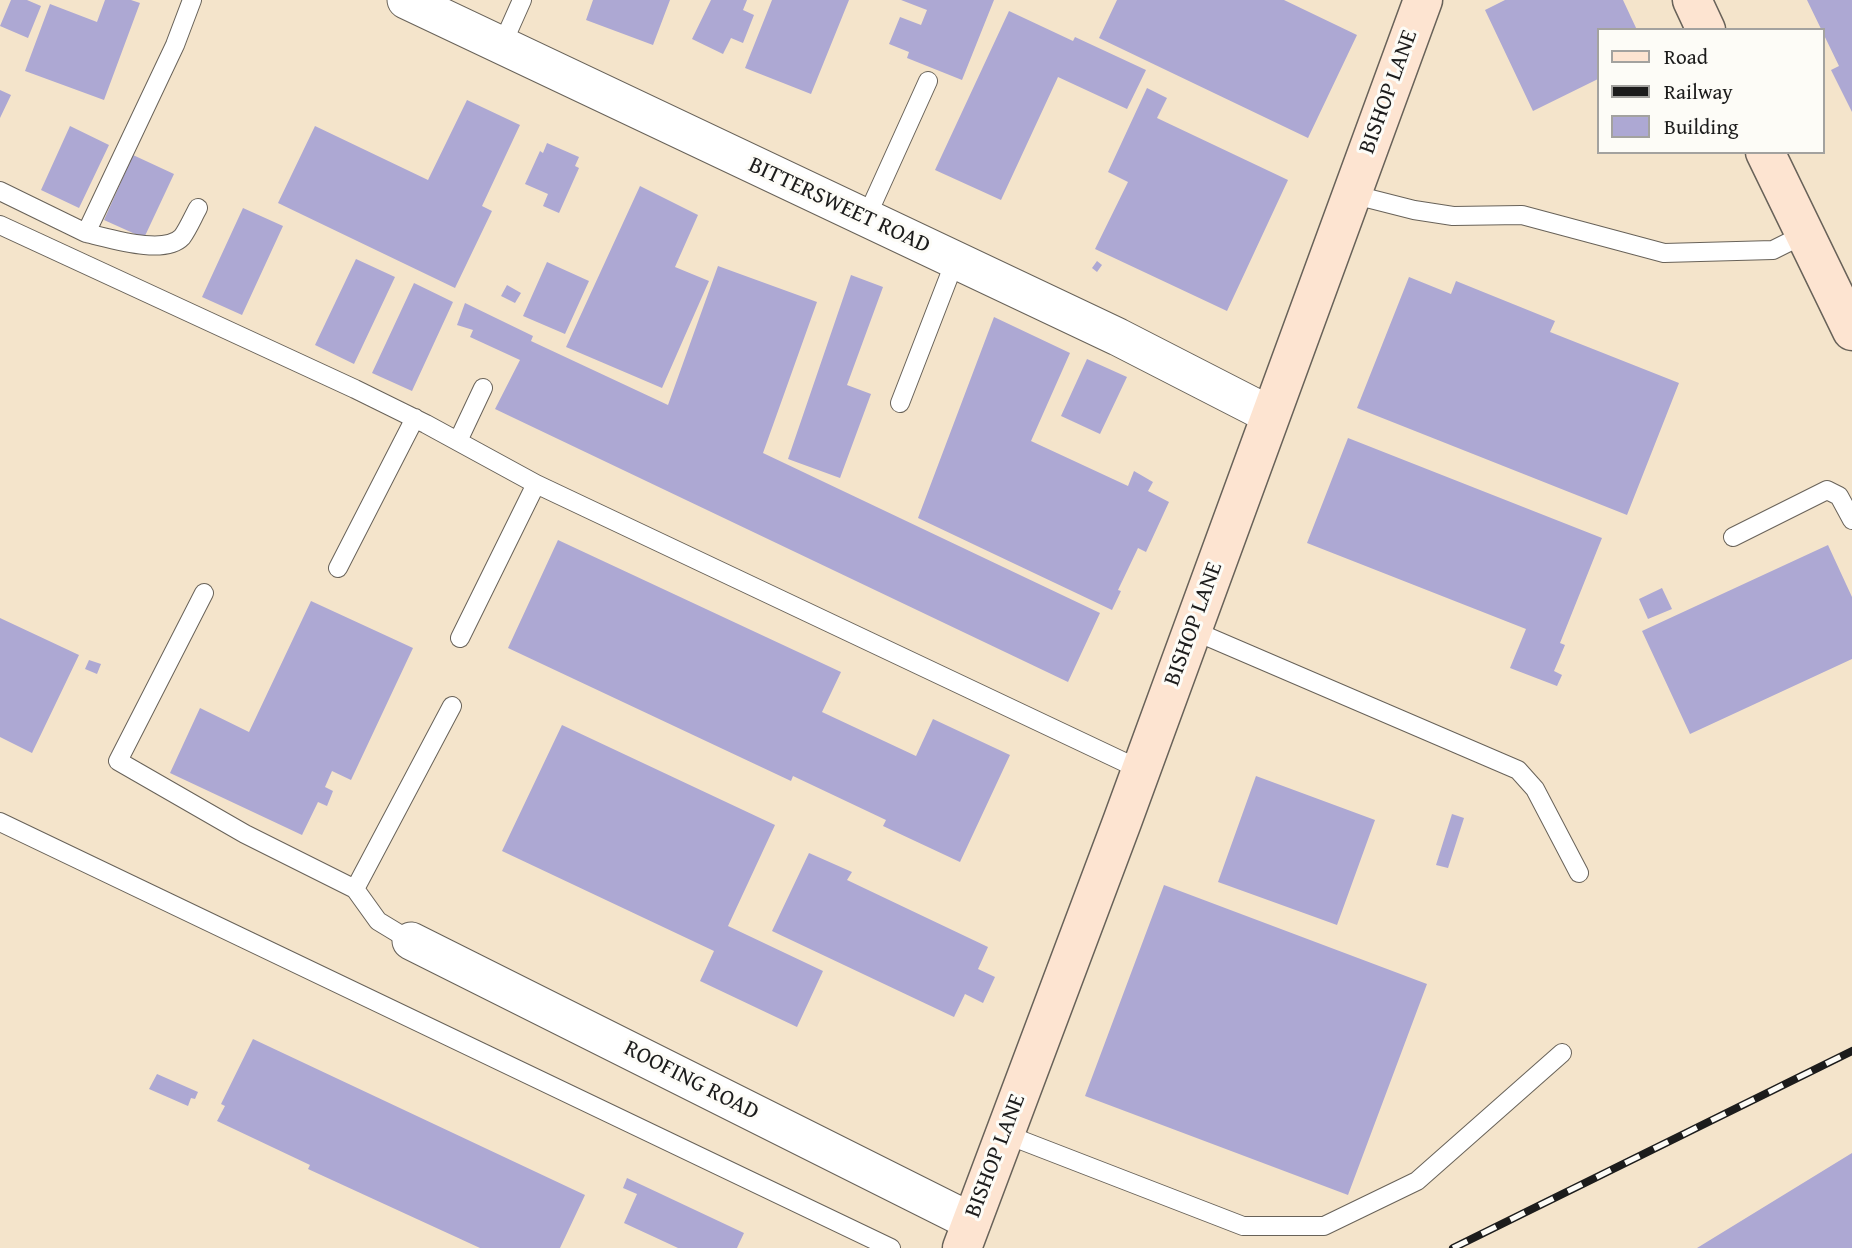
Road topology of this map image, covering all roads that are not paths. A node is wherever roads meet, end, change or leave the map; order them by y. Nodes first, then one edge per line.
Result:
1 (192, 0) edge
2 (522, 0) edge
3 (1423, 0) edge
4 (1692, 0) edge
5 (429, 5) edge
6 (1705, 28) edge
7 (502, 45) junction
8 (928, 81) dead end
9 (1766, 154) edge
10 (0, 191) edge
11 (1351, 194) junction
12 (198, 208) dead end
13 (866, 218) junction
14 (0, 225) edge
15 (86, 233) junction
16 (1805, 234) junction
17 (955, 261) junction
18 (1852, 331) edge
19 (482, 388) dead end
20 (900, 403) dead end
21 (1270, 415) junction
22 (415, 418) junction
23 (458, 441) junction
24 (536, 484) junction
25 (1845, 490) edge
26 (1852, 520) edge
27 (1733, 537) dead end
28 (338, 568) dead end
29 (204, 593) dead end
30 (1192, 630) junction
31 (460, 638) dead end
32 (452, 706) dead end
33 (1141, 770) junction
34 (0, 822) edge
35 (1579, 873) dead end
36 (355, 889) junction
37 (411, 941) joint
38 (1562, 1053) dead end
39 (1005, 1134) junction
40 (967, 1235) edge
41 (891, 1248) edge

1 - 15 lane
2 - 7 lane
3 - 11 street, BISHOP LANE
4 - 6 street
5 - 7 street, BITTERSWEET ROAD
7 - 13 street, BITTERSWEET ROAD
8 - 13 lane
9 - 16 street
10 - 15 lane
11 - 16 lane
11 - 21 street, BISHOP LANE
12 - 15 lane
13 - 17 street, BITTERSWEET ROAD
14 - 22 lane
16 - 18 street
17 - 20 lane
17 - 21 street, BITTERSWEET ROAD
19 - 23 lane
21 - 30 street, BISHOP LANE
22 - 23 lane
22 - 28 lane
23 - 24 lane
24 - 31 lane
24 - 33 lane
25 - 26 lane
25 - 27 lane
29 - 36 lane
30 - 33 street, BISHOP LANE
30 - 35 lane
32 - 36 lane
33 - 39 street, BISHOP LANE
34 - 41 lane
36 - 37 lane
37 - 40 street, ROOFING ROAD
38 - 39 lane
39 - 40 street, BISHOP LANE

